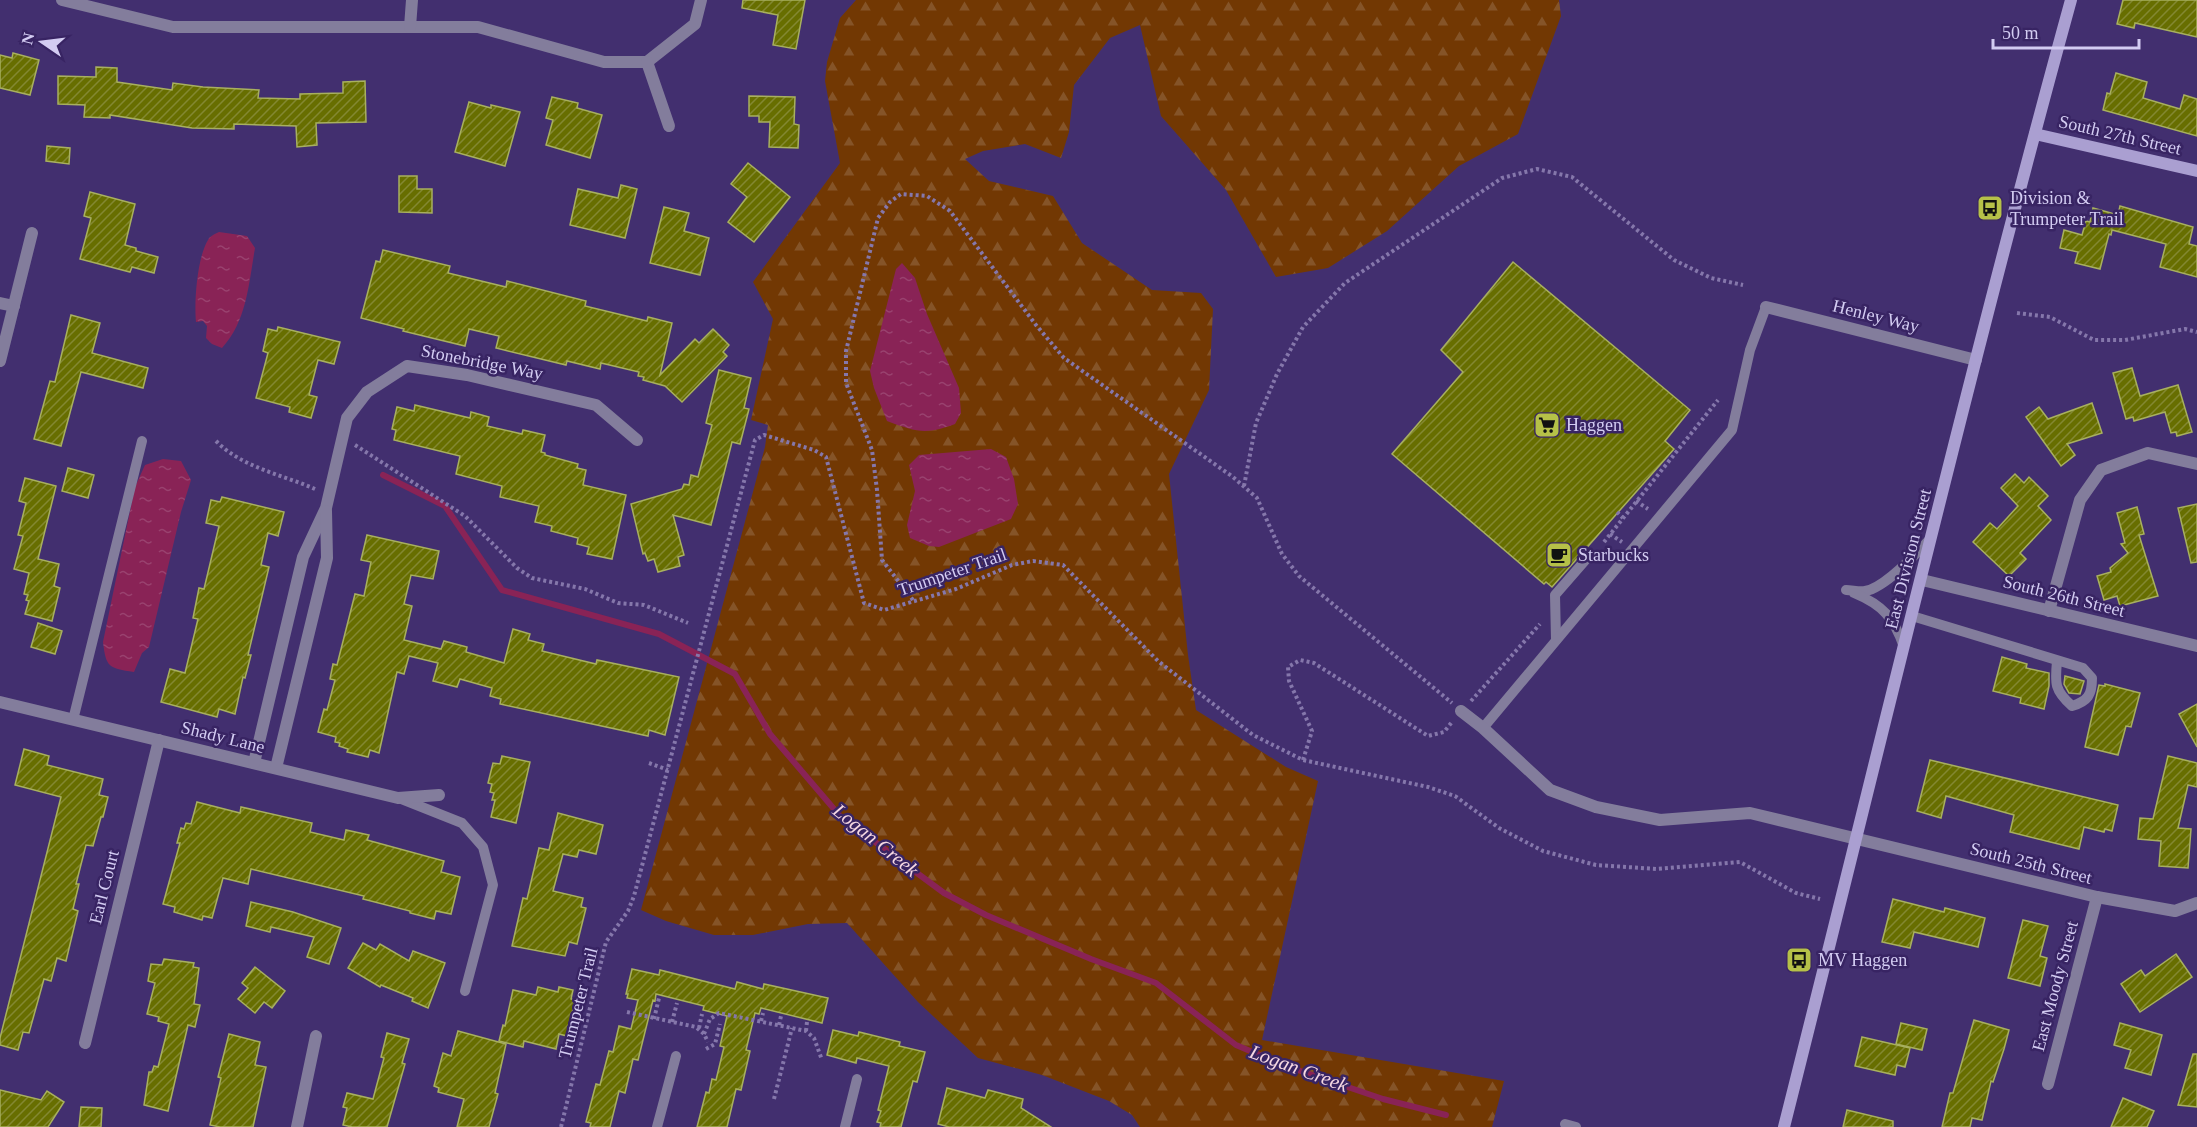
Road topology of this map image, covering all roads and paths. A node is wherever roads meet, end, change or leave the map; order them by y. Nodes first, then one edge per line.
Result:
1 (62, 0) edge
2 (412, 0) edge
3 (701, 0) edge
4 (2072, 0) edge
5 (410, 27) junction
6 (647, 62) junction
7 (669, 126) dead end
8 (2035, 134) junction
9 (2197, 171) edge
10 (32, 233) dead end
11 (1743, 285) dead end
12 (0, 303) edge
13 (14, 306) junction
14 (1766, 308) joint
15 (2017, 313) dead end
16 (2197, 332) edge
17 (0, 360) edge
18 (1977, 360) junction
19 (1718, 400) dead end
20 (637, 440) dead end
21 (142, 441) dead end
22 (216, 441) dead end
23 (351, 442) dead end
24 (2197, 464) edge
25 (1244, 486) junction
26 (315, 489) dead end
27 (326, 508) junction
28 (1617, 512) dead end
29 (1623, 518) junction
30 (1933, 535) junction
31 (1601, 545) dead end
32 (1627, 556) junction
33 (1922, 579) junction
34 (913, 601) junction
35 (2049, 611) junction
36 (1912, 616) junction
37 (1543, 621) dead end
38 (688, 623) dead end
39 (1556, 640) junction
40 (2197, 646) edge
41 (1904, 648) junction
42 (2058, 661) dead end
43 (0, 702) edge
44 (1461, 711) junction
45 (73, 720) junction
46 (1483, 728) junction
47 (159, 740) junction
48 (1303, 760) junction
49 (254, 763) junction
50 (649, 764) dead end
51 (276, 768) junction
52 (668, 770) junction
53 (439, 795) dead end
54 (398, 798) junction
55 (1857, 838) junction
56 (2097, 897) junction
57 (1821, 899) dead end
58 (2197, 903) edge
59 (465, 991) dead end
60 (659, 998) dead end
61 (677, 1003) dead end
62 (627, 1012) dead end
63 (763, 1013) dead end
64 (702, 1014) dead end
65 (781, 1017) dead end
66 (654, 1019) junction
67 (761, 1021) junction
68 (672, 1022) junction
69 (807, 1022) dead end
70 (720, 1024) dead end
71 (779, 1025) junction
72 (699, 1028) junction
73 (792, 1028) junction
74 (806, 1031) junction
75 (704, 1034) junction
76 (316, 1036) dead end
77 (708, 1042) dead end
78 (85, 1043) dead end
79 (706, 1049) dead end
80 (676, 1056) dead end
81 (822, 1060) dead end
82 (857, 1079) dead end
83 (2048, 1084) dead end
84 (774, 1099) dead end
85 (1564, 1124) dead end
86 (297, 1127) edge
87 (561, 1127) edge
88 (657, 1127) edge
89 (845, 1127) edge
90 (1576, 1127) edge
91 (1784, 1127) edge

1 - 5 street
2 - 5 street
3 - 6 street
4 - 8 street, East Division Street
5 - 6 street
6 - 7 street
8 - 9 street, South 27th Street
8 - 18 street, East Division Street
10 - 13 street
11 - 25 path
12 - 13 street
13 - 17 street
14 - 18 street, Henley Way
14 - 32 lane
15 - 16 path
18 - 30 street, East Division Street
19 - 29 path
20 - 27 street, Stonebridge Way
21 - 45 lane
22 - 26 path
23 - 38 path
24 - 35 street
25 - 34 path
25 - 44 path
27 - 49 street, Stonebridge Way
27 - 51 street, Stonebridge Way
28 - 29 path
29 - 31 path
30 - 33 street, East Division Street
30 - 41 lane
32 - 39 lane
32 - 39 lane
33 - 35 street, South 26th Street
33 - 36 street, East Division Street
34 - 48 path, Trumpeter Trail
34 - 52 path, Trumpeter Trail
35 - 40 street, South 26th Street
36 - 41 street, East Division Street
36 - 42 lane
37 - 44 path
39 - 46 lane
41 - 55 street, East Division Street
43 - 45 street, Shady Lane
44 - 46 street, South 25th Street
44 - 48 path
45 - 47 street, Shady Lane
46 - 55 street, South 25th Street
47 - 49 street, Shady Lane
47 - 78 street, Earl Court
48 - 57 path, Trumpeter Trail
49 - 51 street, Shady Lane
50 - 52 path
51 - 54 street, Shady Lane
52 - 87 path, Trumpeter Trail
53 - 54 street, Shady Lane
54 - 59 lane
55 - 56 street, South 25th Street
55 - 91 street, East Division Street
56 - 58 street, South 25th Street
56 - 83 street, East Moody Street
60 - 66 path
61 - 68 path
62 - 66 path
63 - 67 path
64 - 72 path
65 - 71 path
66 - 68 path
67 - 71 path
67 - 75 path
68 - 72 path
69 - 74 path
70 - 79 path
71 - 73 path
72 - 75 path
73 - 74 path
73 - 84 path
74 - 81 path
75 - 77 path
76 - 86 street
80 - 88 lane
82 - 89 lane
85 - 90 lane

